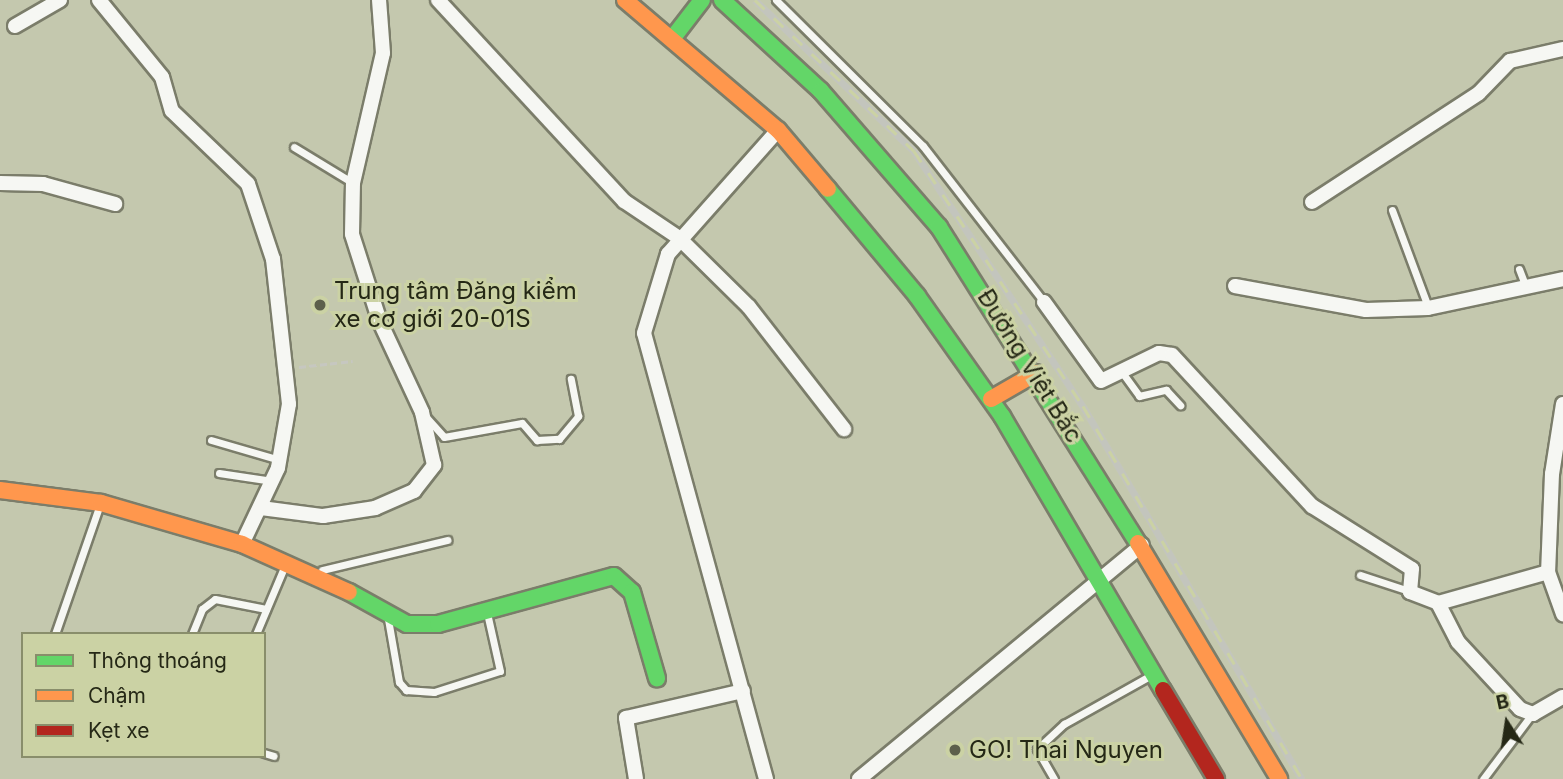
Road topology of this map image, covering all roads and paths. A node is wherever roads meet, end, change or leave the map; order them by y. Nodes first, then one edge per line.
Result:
1 (60, 0) edge
2 (99, 0) edge
3 (380, 0) edge
4 (438, 0) edge
5 (625, 0) edge
6 (702, 0) edge
7 (722, 0) edge
8 (776, 0) edge
9 (15, 26) dead end
10 (672, 39) junction
11 (1563, 49) edge
12 (778, 130) junction
13 (294, 147) dead end
14 (0, 183) edge
15 (352, 183) junction
16 (1312, 202) dead end
17 (115, 204) dead end
18 (1392, 210) dead end
19 (679, 238) junction
20 (1519, 268) dead end
21 (1563, 279) edge
22 (1235, 286) dead end
23 (1527, 291) junction
24 (1044, 302) joint
25 (1428, 308) junction
26 (353, 361) dead end
27 (288, 368) junction
28 (1036, 373) junction
29 (1124, 374) junction
30 (571, 379) dead end
31 (991, 400) junction
32 (1563, 404) edge
33 (1180, 405) dead end
34 (422, 412) junction
35 (845, 429) dead end
36 (211, 439) dead end
37 (280, 460) junction
38 (219, 473) dead end
39 (272, 481) junction
40 (0, 490) edge
41 (101, 503) junction
42 (261, 508) junction
43 (447, 540) dead end
44 (242, 544) junction
45 (1142, 545) junction
46 (286, 561) junction
47 (314, 572) junction
48 (1548, 572) junction
49 (1360, 575) dead end
50 (1099, 580) junction
51 (1409, 591) junction
52 (1438, 603) junction
53 (267, 609) junction
54 (486, 610) junction
55 (1563, 614) edge
56 (388, 618) junction
57 (56, 632) edge
58 (193, 632) edge
59 (258, 632) edge
60 (1153, 674) junction
61 (657, 678) dead end
62 (743, 691) junction
63 (1563, 697) edge
64 (1533, 713) junction
65 (266, 754) edge
66 (274, 756) dead end
67 (636, 779) edge
68 (766, 779) edge
69 (859, 779) edge
70 (1054, 779) edge
71 (1216, 779) edge
72 (1279, 779) edge
73 (1483, 779) edge

1 - 9 street
2 - 27 street
3 - 15 street
4 - 19 street
5 - 10 street
6 - 10 street
7 - 28 street, Đường Việt Bắc
8 - 24 lane
10 - 12 street
11 - 16 street
12 - 19 street
12 - 31 street
13 - 15 lane
14 - 17 street
15 - 34 street
18 - 25 lane
19 - 35 street
19 - 62 street
20 - 23 lane
21 - 23 street
22 - 25 street
23 - 25 street
24 - 29 street
26 - 27 path
27 - 37 street
28 - 31 street
28 - 45 street, Đường Việt Bắc
29 - 33 lane
29 - 51 street
30 - 34 lane
31 - 50 street
32 - 48 street
34 - 42 street
36 - 37 lane
37 - 39 street
38 - 39 lane
39 - 42 street
40 - 41 street
41 - 44 street
41 - 57 lane
42 - 44 street
43 - 47 lane
44 - 46 street
45 - 50 street
45 - 72 street, Đường Việt Bắc
46 - 47 street
46 - 53 lane
47 - 56 street
48 - 52 street
48 - 55 street
49 - 51 lane
50 - 60 street
50 - 69 street
51 - 52 street
52 - 64 street
53 - 58 lane
53 - 59 lane
54 - 56 street
54 - 56 lane
54 - 61 street
60 - 70 lane
60 - 71 street
62 - 67 street
62 - 68 street
63 - 64 street
64 - 73 lane
65 - 66 lane

